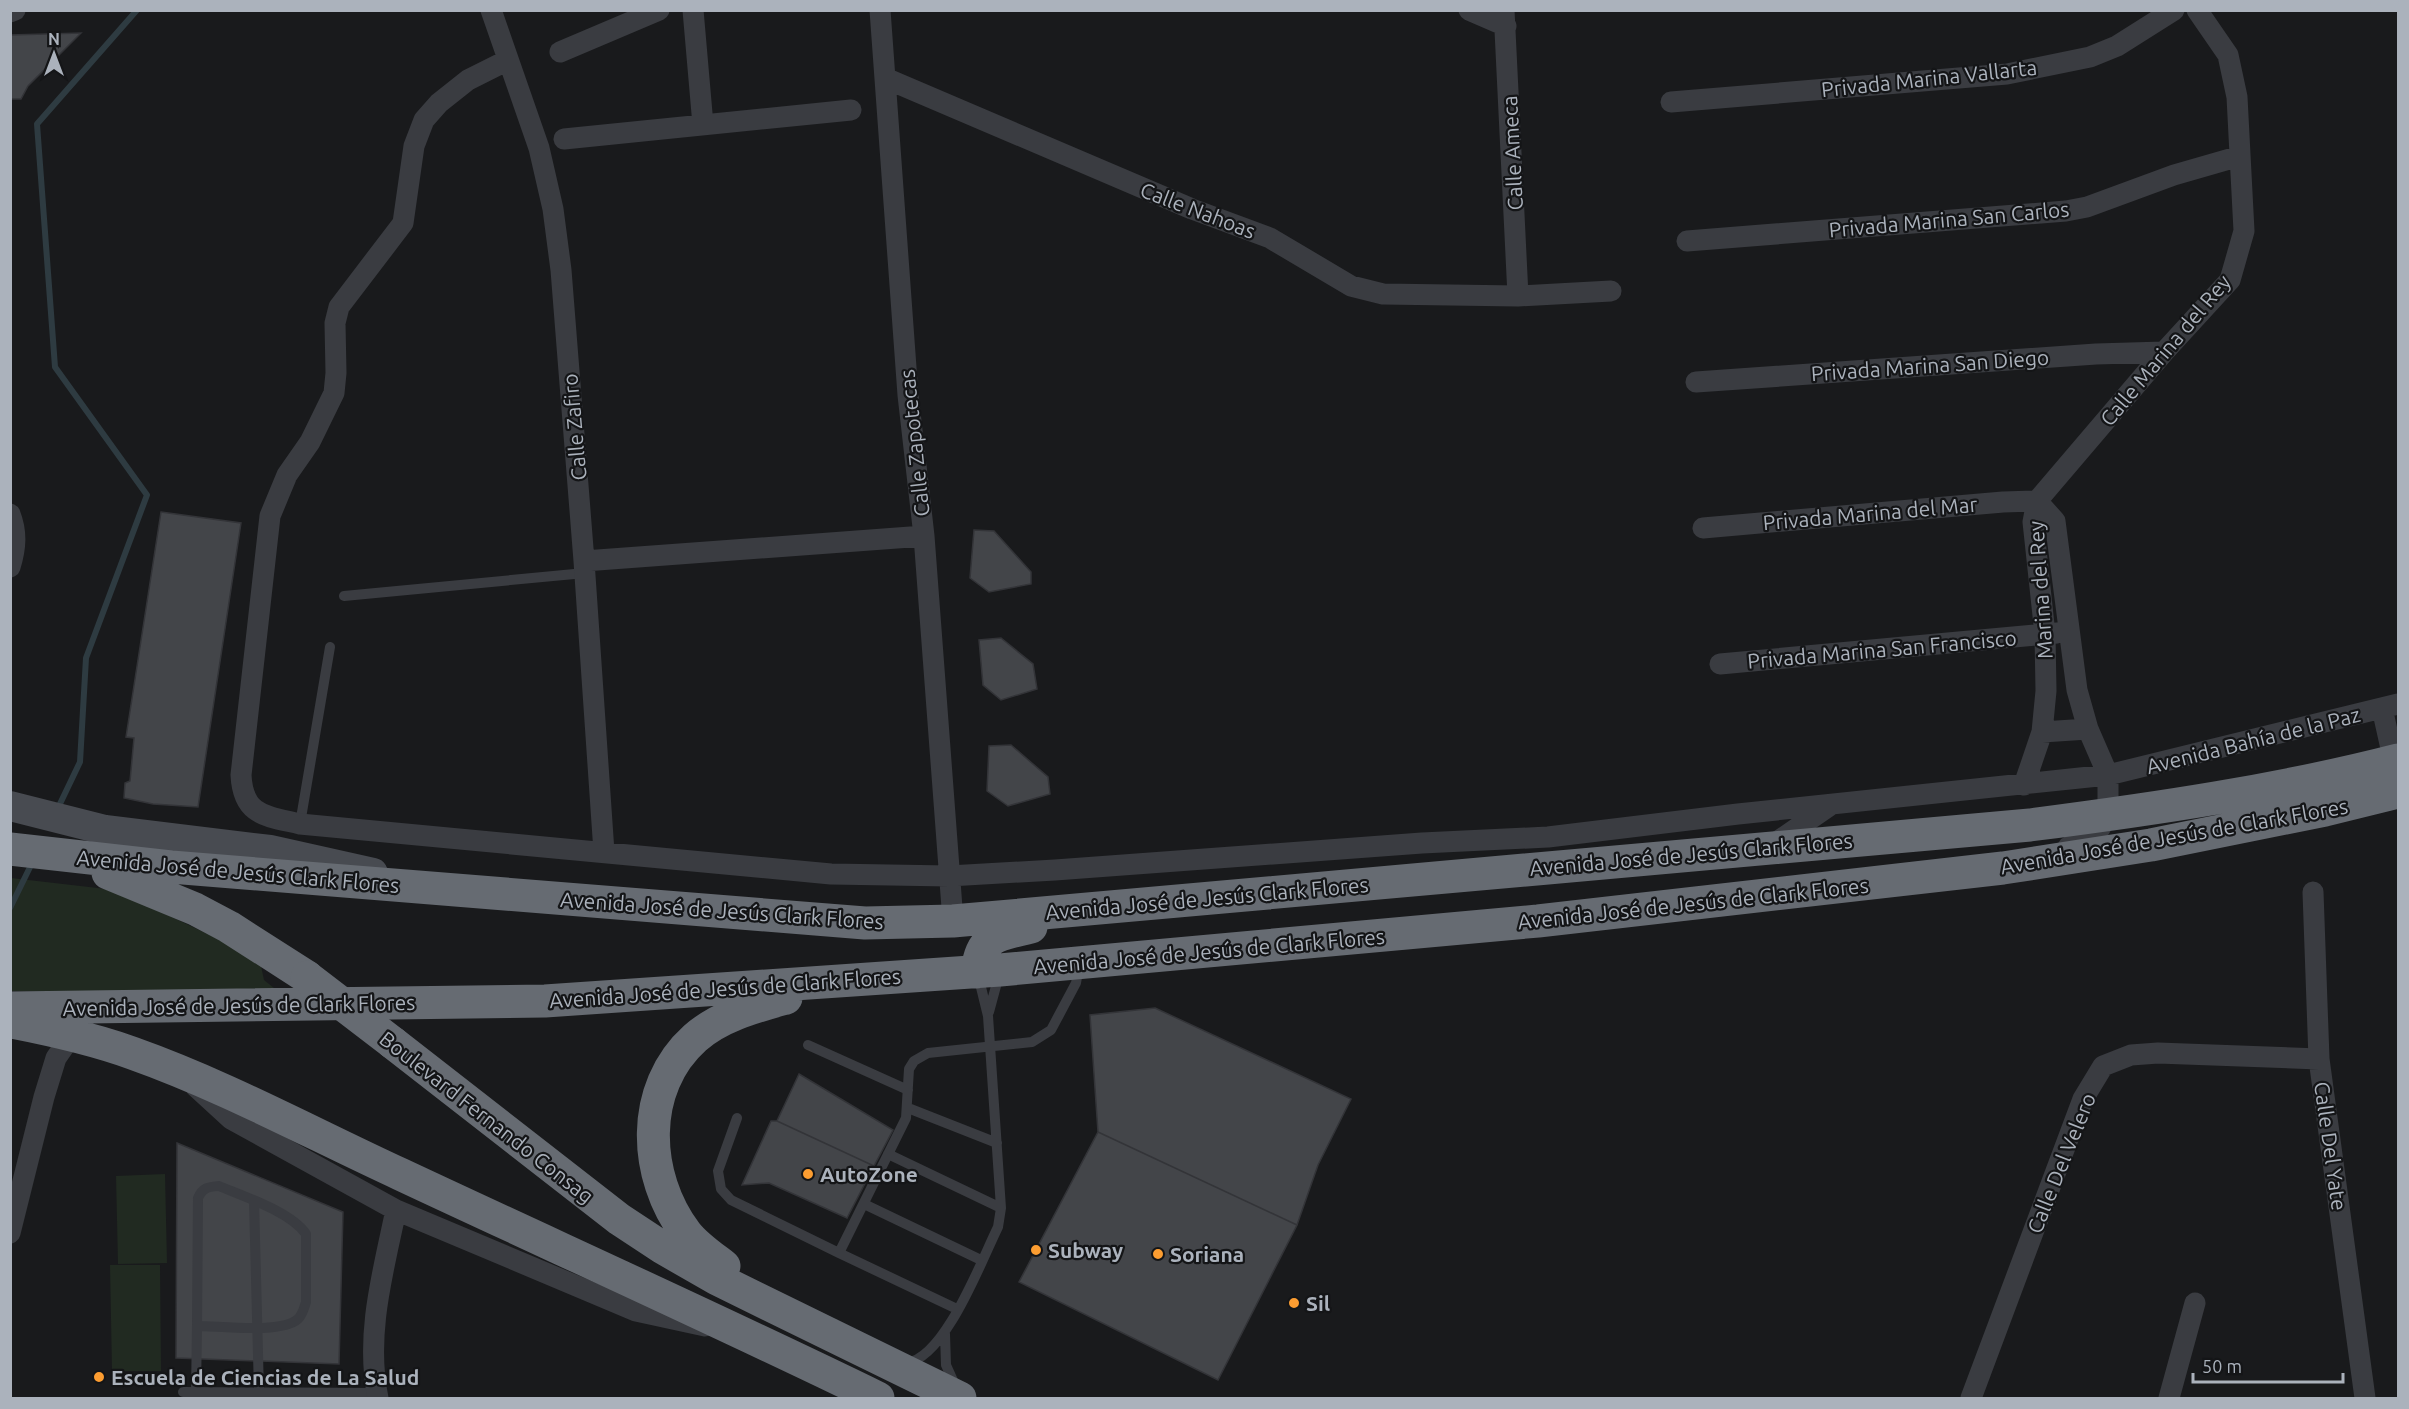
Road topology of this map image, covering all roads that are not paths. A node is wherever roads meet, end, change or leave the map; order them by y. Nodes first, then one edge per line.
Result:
1 (15, 10) edge
2 (491, 10) edge
3 (659, 10) edge
4 (693, 10) edge
5 (880, 10) edge
6 (1469, 10) edge
7 (2174, 10) edge
8 (2197, 10) edge
9 (10, 12) edge
10 (1505, 18) edge
11 (560, 52) dead end
12 (508, 60) junction
13 (885, 78) junction
14 (1671, 102) dead end
15 (850, 110) dead end
16 (703, 125) junction
17 (564, 139) dead end
18 (2240, 156) junction
19 (1687, 241) dead end
20 (1611, 291) dead end
21 (1518, 296) junction
22 (2164, 352) junction
23 (1696, 382) dead end
24 (2037, 501) junction
25 (10, 514) edge
26 (1703, 528) dead end
27 (924, 536) junction
28 (10, 567) edge
29 (585, 567) junction
30 (344, 596) dead end
31 (2069, 632) junction
32 (2044, 634) junction
33 (330, 647) dead end
34 (1720, 664) dead end
35 (2390, 706) edge
36 (2088, 729) junction
37 (2042, 732) junction
38 (2397, 771) edge
39 (2108, 775) junction
40 (2024, 785) junction
41 (2196, 802) junction
42 (1832, 804) junction
43 (10, 806) edge
44 (2108, 814) junction
45 (300, 824) junction
46 (2151, 845) junction
47 (1769, 847) junction
48 (10, 849) edge
49 (604, 852) junction
50 (10, 855) edge
51 (2003, 868) junction
52 (948, 876) junction
53 (426, 888) junction
54 (2313, 892) dead end
55 (1090, 910) junction
56 (952, 921) junction
57 (1079, 962) junction
58 (989, 971) junction
59 (845, 981) junction
60 (10, 1008) edge
61 (988, 1016) junction
62 (10, 1021) edge
63 (72, 1035) junction
64 (808, 1045) dead end
65 (991, 1047) junction
66 (2319, 1059) junction
67 (179, 1071) junction
68 (908, 1090) junction
69 (908, 1108) junction
70 (737, 1118) dead end
71 (997, 1143) junction
72 (888, 1154) junction
73 (254, 1201) junction
74 (864, 1204) junction
75 (1000, 1208) junction
76 (396, 1210) junction
77 (10, 1233) edge
78 (839, 1253) junction
79 (981, 1260) junction
80 (2195, 1303) dead end
81 (771, 1306) junction
82 (957, 1309) junction
83 (196, 1326) junction
84 (258, 1328) junction
85 (740, 1331) junction
86 (945, 1334) junction
87 (891, 1364) junction
88 (183, 1392) dead end
89 (196, 1392) junction
90 (259, 1392) junction
91 (378, 1396) edge
92 (878, 1398) edge
93 (960, 1398) edge
94 (965, 1398) edge
95 (1971, 1398) edge
96 (2169, 1398) edge
97 (2365, 1398) edge

1 - 9 street
2 - 12 street, Calle Zafiro
3 - 11 street
4 - 16 street
5 - 13 street, Calle Zapotecas
6 - 10 street
7 - 14 street, Privada Marina Vallarta
8 - 18 street, Calle Marina del Rey
10 - 21 street, Calle Ameca
12 - 29 street, Calle Zafiro
12 - 45 street, Avenida Bahía de la Paz
13 - 21 street, Calle Nahoas
13 - 27 street, Calle Zapotecas
15 - 16 street
16 - 17 street
18 - 19 street, Privada Marina San Carlos
18 - 22 street, Calle Marina del Rey
20 - 21 street, Calle Nahoas
22 - 23 street, Privada Marina San Diego
22 - 24 street, Calle Marina del Rey
24 - 26 street, Privada Marina del Mar
24 - 31 street, Marina del Rey
24 - 32 street, Marina del Rey
25 - 28 street
27 - 29 street
27 - 52 street, Calle Zapotecas
29 - 30 lane
29 - 49 street, Calle Zafiro
31 - 32 street, Privada Marina San Francisco
31 - 36 street, Marina del Rey
32 - 34 street, Privada Marina San Francisco
32 - 37 street, Marina del Rey
33 - 45 lane
35 - 38 street
35 - 39 street, Avenida Bahía de la Paz
36 - 37 street
36 - 39 street, Marina del Rey
37 - 40 street, Marina del Rey
38 - 41 highway, Avenida José de Jesús Clark Flores
38 - 46 highway, Avenida José de Jesús de Clark Flores
39 - 40 street, Avenida Bahía de la Paz
39 - 44 street
40 - 42 street, Avenida Bahía de la Paz
41 - 44 highway, Avenida José de Jesús Clark Flores
41 - 46 highway
42 - 47 street
42 - 52 street, Avenida Bahía de la Paz
43 - 53 street
44 - 47 highway, Avenida José de Jesús Clark Flores
44 - 51 street
45 - 49 street, Avenida Bahía de la Paz
46 - 51 highway, Avenida José de Jesús de Clark Flores
47 - 55 highway, Avenida José de Jesús Clark Flores
48 - 53 highway, Avenida José de Jesús Clark Flores
49 - 52 street, Avenida Bahía de la Paz
50 - 81 highway, Boulevard Fernando Consag, bridge
51 - 57 highway, Avenida José de Jesús de Clark Flores
52 - 56 street, Calle Zapotecas
53 - 56 highway, Avenida José de Jesús Clark Flores
54 - 66 street, Calle Del Yate
55 - 56 highway, Avenida José de Jesús Clark Flores
55 - 58 highway
57 - 58 highway, Avenida José de Jesús de Clark Flores
57 - 65 lane
58 - 59 highway, Avenida José de Jesús de Clark Flores
58 - 61 lane
58 - 61 lane
59 - 60 highway, Avenida José de Jesús de Clark Flores
59 - 81 highway
61 - 65 lane
62 - 63 highway
63 - 67 highway
63 - 77 street
64 - 68 lane
65 - 68 lane
65 - 71 lane
66 - 95 street, Calle Del Velero
66 - 97 street, Calle Del Yate
67 - 76 street
67 - 85 highway
68 - 69 lane
69 - 71 lane
69 - 72 lane
70 - 78 lane
71 - 75 lane
72 - 74 lane
72 - 75 lane
73 - 83 lane
73 - 84 lane
73 - 84 lane
74 - 78 lane
74 - 79 lane
75 - 79 lane
76 - 85 street
76 - 91 street
78 - 82 lane
79 - 82 lane
80 - 96 street
81 - 87 highway, Boulevard Fernando Consag
82 - 86 lane
83 - 84 lane
83 - 89 lane
84 - 90 lane
85 - 92 highway
86 - 87 lane
86 - 94 lane
87 - 93 highway, Boulevard Fernando Consag
88 - 89 lane
89 - 90 lane
90 - 91 lane

